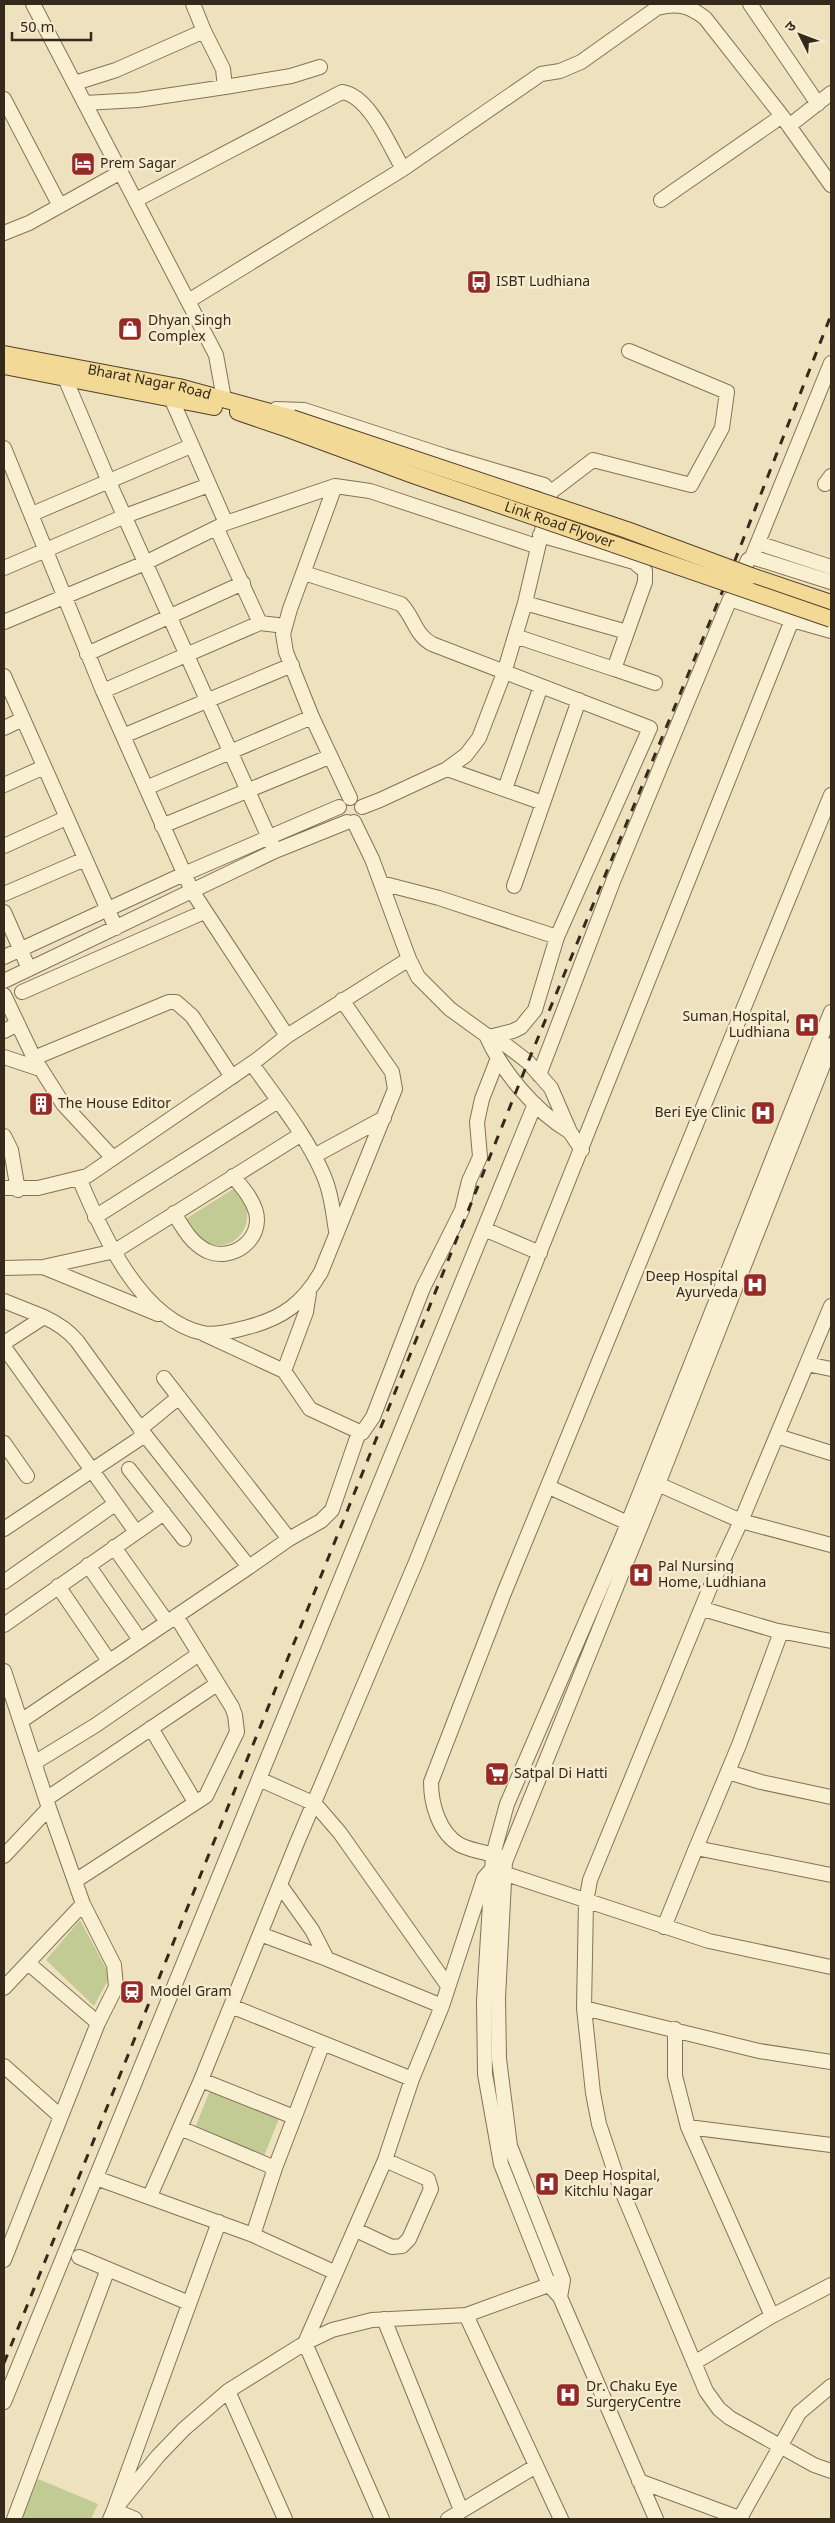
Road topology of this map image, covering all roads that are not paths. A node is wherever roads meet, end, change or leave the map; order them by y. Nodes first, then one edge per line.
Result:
1 (33, 4) edge
2 (193, 4) edge
3 (750, 4) edge
4 (204, 31) junction
5 (320, 67) dead end
6 (75, 83) junction
7 (225, 87) junction
8 (831, 93) edge
9 (4, 99) edge
10 (85, 103) junction
11 (818, 104) junction
12 (785, 121) junction
13 (403, 170) junction
14 (121, 172) junction
15 (831, 185) edge
16 (136, 200) junction
17 (661, 200) dead end
18 (60, 206) junction
19 (5, 230) edge
20 (190, 300) junction
21 (629, 351) dead end
22 (4, 354) edge
23 (831, 363) edge
24 (4, 366) edge
25 (65, 378) junction
26 (171, 398) junction
27 (224, 399) junction
28 (265, 409) junction
29 (290, 423) junction
30 (191, 446) junction
31 (4, 448) edge
32 (109, 482) junction
33 (209, 485) junction
34 (335, 486) junction
35 (550, 492) junction
36 (32, 514) junction
37 (125, 516) junction
38 (221, 526) junction
39 (538, 541) junction
40 (758, 543) junction
41 (46, 550) junction
42 (752, 558) junction
43 (145, 563) junction
44 (831, 567) edge
45 (4, 568) edge
46 (304, 573) junction
47 (831, 582) edge
48 (243, 583) junction
49 (65, 598) junction
50 (730, 599) junction
51 (525, 603) junction
52 (831, 603) edge
53 (169, 616) junction
54 (831, 619) edge
55 (792, 620) junction
56 (4, 622) edge
57 (260, 623) junction
58 (285, 626) junction
59 (831, 631) edge
60 (627, 632) junction
61 (515, 636) junction
62 (88, 654) junction
63 (186, 654) junction
64 (292, 665) junction
65 (614, 669) junction
66 (504, 673) junction
67 (4, 678) edge
68 (655, 683) dead end
69 (541, 686) junction
70 (103, 691) junction
71 (580, 700) junction
72 (208, 701) junction
73 (312, 717) junction
74 (23, 719) junction
75 (4, 728) edge
76 (123, 736) junction
77 (230, 751) junction
78 (329, 757) junction
79 (44, 767) junction
80 (447, 769) junction
81 (4, 785) edge
82 (146, 788) junction
83 (248, 789) junction
84 (505, 789) junction
85 (831, 795) edge
86 (543, 803) junction
87 (350, 804) junction
88 (66, 818) junction
89 (350, 822) junction
90 (162, 826) junction
91 (269, 836) junction
92 (4, 846) edge
93 (275, 851) junction
94 (85, 860) junction
95 (184, 874) junction
96 (381, 883) junction
97 (514, 886) dead end
98 (192, 891) junction
99 (4, 894) edge
100 (107, 909) junction
101 (4, 912) edge
102 (204, 912) junction
103 (116, 928) junction
104 (557, 937) junction
105 (20, 949) junction
106 (4, 957) edge
107 (409, 959) junction
108 (29, 969) junction
109 (4, 981) edge
110 (22, 992) dead end
111 (4, 995) edge
112 (342, 1000) junction
113 (831, 1012) edge
114 (18, 1024) junction
115 (4, 1031) edge
116 (489, 1035) junction
117 (287, 1036) junction
118 (831, 1045) edge
119 (4, 1057) edge
120 (498, 1058) junction
121 (37, 1064) junction
122 (252, 1064) junction
123 (539, 1075) junction
124 (232, 1077) junction
125 (278, 1101) junction
126 (535, 1104) junction
127 (384, 1118) junction
128 (570, 1132) junction
129 (300, 1135) junction
130 (4, 1136) edge
131 (582, 1150) junction
132 (314, 1156) junction
133 (113, 1158) junction
134 (233, 1176) junction
135 (79, 1178) junction
136 (4, 1188) edge
137 (18, 1190) junction
138 (174, 1213) junction
139 (95, 1217) junction
140 (484, 1229) junction
141 (336, 1231) junction
142 (114, 1251) junction
143 (540, 1253) junction
144 (43, 1267) junction
145 (4, 1268) edge
146 (309, 1293) junction
147 (4, 1302) edge
148 (831, 1306) edge
149 (44, 1316) junction
150 (177, 1322) junction
151 (204, 1333) junction
152 (4, 1343) edge
153 (4, 1347) edge
154 (807, 1364) junction
155 (831, 1369) edge
156 (284, 1371) junction
157 (164, 1378) dead end
158 (179, 1397) junction
159 (143, 1432) junction
160 (359, 1432) junction
161 (777, 1436) junction
162 (4, 1443) edge
163 (831, 1453) edge
164 (129, 1469) dead end
165 (91, 1472) junction
166 (27, 1476) dead end
167 (652, 1481) junction
168 (549, 1487) junction
169 (116, 1504) junction
170 (164, 1513) junction
171 (741, 1522) junction
172 (628, 1523) junction
173 (4, 1529) edge
174 (136, 1532) junction
175 (184, 1538) dead end
176 (289, 1539) junction
177 (831, 1545) edge
178 (114, 1547) junction
179 (88, 1566) junction
180 (249, 1566) junction
181 (4, 1582) edge
182 (58, 1586) junction
183 (703, 1609) junction
184 (172, 1619) junction
185 (4, 1625) edge
186 (781, 1632) junction
187 (140, 1640) junction
188 (831, 1641) edge
189 (198, 1654) junction
190 (109, 1662) junction
191 (4, 1675) edge
192 (217, 1684) junction
193 (21, 1721) junction
194 (151, 1728) junction
195 (34, 1763) junction
196 (728, 1772) junction
197 (259, 1779) junction
198 (831, 1798) edge
199 (195, 1802) junction
200 (47, 1804) junction
201 (315, 1804) junction
202 (696, 1848) junction
203 (4, 1856) edge
204 (500, 1856) junction
205 (497, 1872) junction
206 (831, 1876) edge
207 (75, 1882) junction
208 (280, 1885) junction
209 (586, 1902) junction
210 (83, 1904) junction
211 (664, 1927) junction
212 (260, 1934) junction
213 (327, 1958) junction
214 (28, 1963) junction
215 (831, 1967) edge
216 (448, 1986) junction
217 (4, 1988) edge
218 (231, 2006) junction
219 (442, 2006) junction
220 (584, 2008) junction
221 (98, 2023) junction
222 (675, 2030) junction
223 (323, 2043) junction
224 (831, 2062) edge
225 (4, 2066) edge
226 (412, 2079) junction
227 (201, 2080) junction
228 (60, 2116) junction
229 (294, 2117) junction
230 (688, 2127) junction
231 (180, 2128) junction
232 (831, 2145) edge
233 (385, 2160) junction
234 (275, 2168) junction
235 (96, 2178) junction
236 (150, 2196) junction
237 (219, 2222) junction
238 (356, 2230) junction
239 (253, 2235) junction
240 (79, 2257) dead end
241 (4, 2260) edge
242 (108, 2269) junction
243 (334, 2272) junction
244 (556, 2283) junction
245 (831, 2285) edge
246 (190, 2304) junction
247 (466, 2315) junction
248 (772, 2316) junction
249 (384, 2319) junction
250 (305, 2343) junction
251 (694, 2363) junction
252 (831, 2386) edge
253 (228, 2392) junction
254 (4, 2402) edge
255 (780, 2447) junction
256 (536, 2466) junction
257 (831, 2471) edge
258 (639, 2481) junction
259 (462, 2510) junction
260 (112, 2514) edge
261 (14, 2519) edge
262 (135, 2519) edge
263 (285, 2519) edge
264 (382, 2519) edge
265 (448, 2519) edge
266 (561, 2519) edge
267 (656, 2519) edge
268 (741, 2519) edge

1 - 6 street
2 - 4 street
3 - 11 street
4 - 6 street
4 - 7 street
5 - 7 street
6 - 10 street
7 - 10 street
8 - 11 street
9 - 18 street
10 - 14 street
11 - 12 street
12 - 13 street
12 - 15 street
12 - 17 street
13 - 16 street
13 - 20 street
14 - 16 street
14 - 18 street
16 - 20 street
18 - 19 street
20 - 27 street
21 - 35 street
22 - 27 main road, Bharat Nagar Road
23 - 40 street
24 - 25 main road, Bharat Nagar Road
25 - 26 main road, Bharat Nagar Road
25 - 32 street
26 - 29 main road, Bharat Nagar Road
26 - 30 street
27 - 28 main road, Bharat Nagar Road
28 - 29 main road, Bharat Nagar Road
28 - 35 street
29 - 52 main road, Link Road Flyover, bridge
29 - 54 main road, Link Road Flyover, bridge
30 - 32 street
30 - 33 street
31 - 36 street
32 - 36 street
32 - 37 street
33 - 37 street
33 - 38 street
34 - 38 street
34 - 39 street
34 - 46 street
35 - 39 street
36 - 41 street
37 - 41 street
37 - 43 street
38 - 43 street
38 - 48 street
39 - 51 street
39 - 60 street
40 - 42 street
40 - 44 street
41 - 45 street
41 - 49 street
42 - 47 street
42 - 50 street
43 - 49 street
43 - 53 street
46 - 58 street
46 - 66 street
48 - 53 street
48 - 57 street
49 - 56 street
49 - 62 street
50 - 55 street
50 - 123 street
51 - 60 street
51 - 61 street
53 - 62 street
53 - 63 street
55 - 59 street
55 - 131 street
57 - 58 street
57 - 63 street
58 - 64 street
60 - 65 street
61 - 65 street
61 - 66 street
62 - 70 street
63 - 70 street
63 - 72 street
64 - 72 street
64 - 73 street
65 - 68 street
66 - 69 street
66 - 80 street
67 - 74 street
69 - 71 street
69 - 84 street
70 - 76 street
71 - 86 street
71 - 104 street
72 - 76 street
72 - 77 street
73 - 77 street
73 - 78 street
74 - 75 street
74 - 79 street
76 - 82 street
77 - 82 street
77 - 83 street
78 - 83 street
78 - 87 street
79 - 81 street
79 - 88 street
80 - 84 street
80 - 87 street
82 - 90 street
83 - 90 street
83 - 91 street
84 - 86 street
85 - 168 street
86 - 97 street
87 - 89 street
87 - 89 street
87 - 91 street
88 - 92 street
88 - 94 street
89 - 93 street
89 - 96 street
90 - 95 street
91 - 93 street
91 - 95 street
93 - 98 street
94 - 99 street
94 - 100 street
95 - 98 street
95 - 100 street
96 - 104 street
96 - 107 street
98 - 102 street
98 - 103 street
100 - 103 street
100 - 105 street
101 - 105 street
102 - 110 street
102 - 117 street
103 - 108 street
104 - 116 street
105 - 106 street
105 - 108 street
107 - 112 street
107 - 116 street
108 - 109 street
111 - 114 street
112 - 117 street
112 - 127 street
113 - 167 street
114 - 115 street
114 - 121 street
116 - 120 street
116 - 123 street
117 - 122 street
118 - 167 street
119 - 121 street
120 - 126 street
120 - 160 street
121 - 124 street
121 - 133 street
122 - 124 street
122 - 125 street
123 - 128 street
124 - 133 street
125 - 129 street
125 - 139 street
126 - 128 street
126 - 140 street
127 - 132 street
127 - 141 street
128 - 131 street
129 - 132 street
129 - 134 street
130 - 137 street
131 - 143 street
132 - 141 street
133 - 135 street
134 - 138 street
134 - 138 street
135 - 137 street
135 - 139 street
136 - 137 street
138 - 142 street
139 - 142 street
140 - 143 street
140 - 197 street
141 - 146 street
142 - 144 street
142 - 150 street
143 - 201 street
144 - 145 street
144 - 150 street
146 - 151 street
146 - 156 street
147 - 149 street
148 - 154 street
149 - 152 street
149 - 159 street
150 - 151 street
151 - 156 street
153 - 165 street
154 - 155 street
154 - 161 street
156 - 160 street
157 - 158 street
158 - 159 street
158 - 176 street
159 - 165 street
159 - 180 street
160 - 176 street
161 - 163 street
161 - 171 street
162 - 166 street
164 - 170 street
165 - 169 street
165 - 173 street
167 - 171 street
167 - 172 street
167 - 204 street
168 - 172 street
168 - 204 street
169 - 174 street
169 - 181 street
170 - 174 street
170 - 175 street
171 - 177 street
171 - 183 street
172 - 204 street
174 - 178 street
176 - 180 street
178 - 179 street
178 - 184 street
179 - 182 street
179 - 187 street
180 - 184 street
182 - 185 street
182 - 190 street
183 - 186 street
183 - 209 street
184 - 187 street
184 - 189 street
186 - 188 street
186 - 196 street
187 - 190 street
189 - 192 street
189 - 195 street
190 - 193 street
191 - 193 street
192 - 194 street
192 - 199 street
193 - 195 street
194 - 199 street
194 - 200 street
195 - 200 street
196 - 198 street
196 - 202 street
197 - 201 street
197 - 235 street
199 - 207 street
200 - 203 street
200 - 207 street
201 - 208 street
201 - 216 street
202 - 206 street
202 - 211 street
204 - 205 street
205 - 209 street
205 - 216 street
205 - 244 street
207 - 210 street
208 - 212 street
208 - 213 street
209 - 211 street
209 - 220 street
210 - 214 street
210 - 221 street
211 - 215 street
212 - 213 street
212 - 218 street
213 - 219 street
214 - 217 street
214 - 221 street
216 - 219 street
218 - 223 street
218 - 227 street
219 - 226 street
220 - 222 street
220 - 251 street
221 - 228 street
222 - 224 street
222 - 230 street
223 - 226 street
223 - 229 street
225 - 228 street
226 - 233 street
227 - 229 street
227 - 231 street
228 - 241 street
229 - 234 street
230 - 232 street
230 - 248 street
231 - 234 street
231 - 236 street
233 - 238 street
233 - 238 street
234 - 239 street
235 - 236 street
235 - 254 street
236 - 237 street
237 - 239 street
237 - 246 street
238 - 243 street
239 - 243 street
240 - 242 street
242 - 246 street
242 - 261 street
243 - 250 street
244 - 247 street
244 - 258 street
245 - 248 street
246 - 260 street
247 - 249 street
247 - 256 street
248 - 251 street
249 - 250 street
249 - 259 street
250 - 253 street
250 - 264 street
251 - 255 street
252 - 255 street
253 - 260 street
253 - 263 street
255 - 257 street
255 - 268 street
256 - 259 street
256 - 266 street
258 - 267 street
258 - 268 street
259 - 265 street
260 - 262 street

